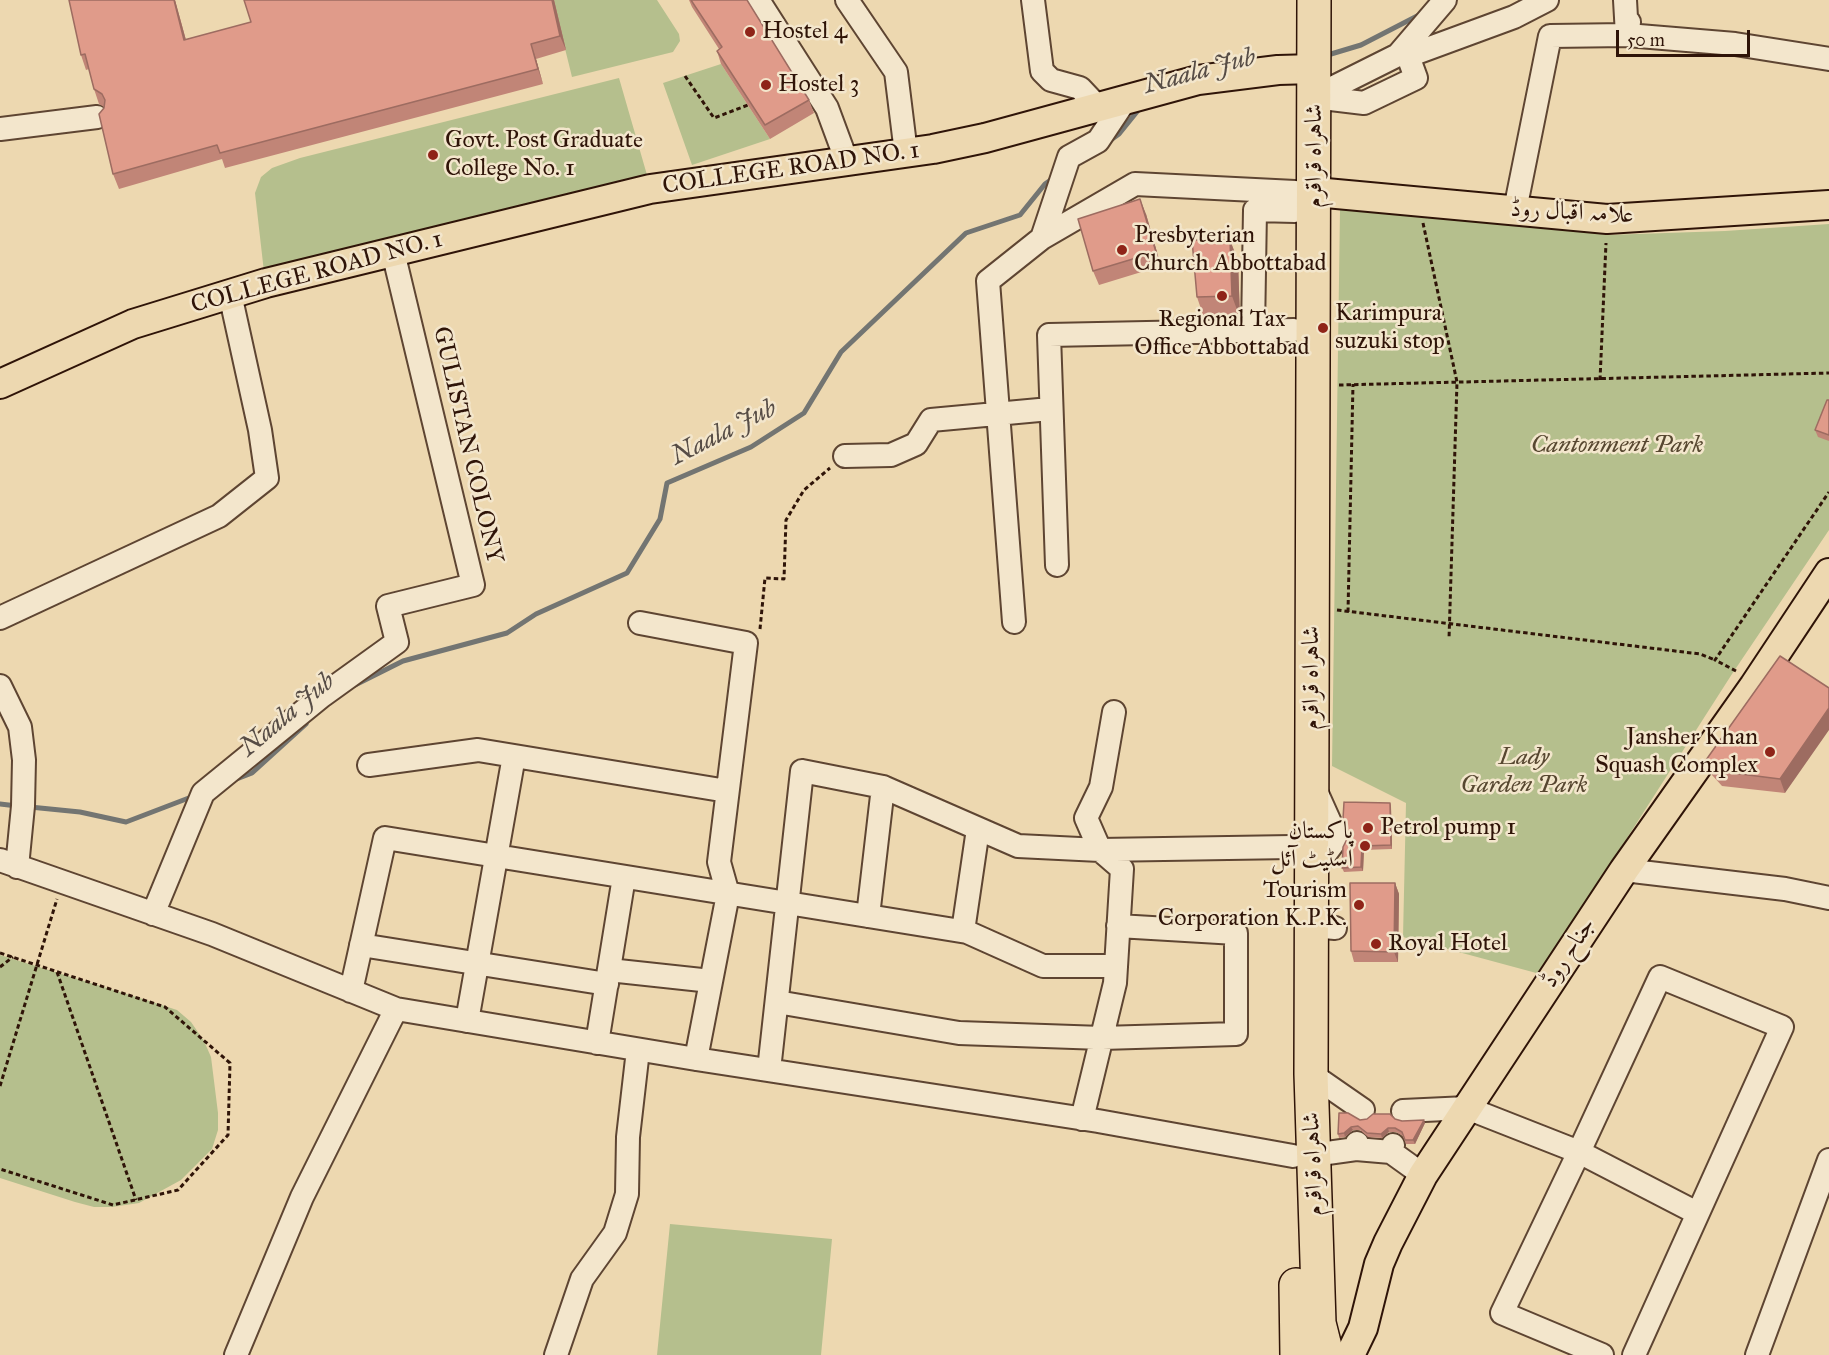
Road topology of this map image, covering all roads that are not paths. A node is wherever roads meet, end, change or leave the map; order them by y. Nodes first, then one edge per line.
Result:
1 (758, 0) edge
2 (847, 0) edge
3 (1033, 0) edge
4 (1295, 0) edge
5 (1314, 0) edge
6 (1445, 0) edge
7 (1546, 0) edge
8 (1625, 0) edge
9 (1634, 0) edge
10 (1627, 35) junction
11 (1829, 59) edge
12 (1308, 79) junction
13 (1126, 99) junction
14 (1097, 106) junction
15 (97, 117) edge
16 (0, 129) edge
17 (906, 153) junction
18 (847, 162) junction
19 (1302, 198) junction
20 (1829, 205) edge
21 (1515, 210) junction
22 (1042, 238) junction
23 (393, 252) junction
24 (230, 294) junction
25 (1294, 330) junction
26 (1253, 331) junction
27 (0, 384) edge
28 (1050, 409) junction
29 (998, 415) junction
30 (845, 456) road end
31 (1057, 565) dead end
32 (1829, 573) edge
33 (0, 618) edge
34 (1014, 622) dead end
35 (640, 623) dead end
36 (0, 686) edge
37 (1114, 712) dead end
38 (514, 756) junction
39 (369, 765) dead end
40 (883, 787) junction
41 (728, 791) junction
42 (978, 829) junction
43 (1292, 847) junction
44 (1100, 850) junction
45 (498, 856) junction
46 (8, 864) edge
47 (1624, 870) junction
48 (624, 877) junction
49 (728, 894) junction
50 (1829, 898) edge
51 (788, 904) junction
52 (153, 914) junction
53 (868, 916) junction
54 (1118, 926) junction
55 (963, 931) junction
56 (362, 945) junction
57 (478, 963) junction
58 (1116, 966) junction
59 (608, 977) junction
60 (711, 981) junction
61 (351, 991) junction
62 (777, 1002) junction
63 (396, 1009) junction
64 (467, 1021) junction
65 (1102, 1038) junction
66 (597, 1043) junction
67 (638, 1050) junction
68 (696, 1059) junction
69 (769, 1071) junction
70 (1311, 1074) junction
71 (1467, 1108) junction
72 (1082, 1119) junction
73 (1579, 1152) junction
74 (1303, 1156) junction
75 (1829, 1160) edge
76 (1423, 1175) junction
77 (1697, 1213) junction
78 (236, 1355) edge
79 (556, 1355) edge
80 (1297, 1355) edge
81 (1327, 1355) edge
82 (1350, 1355) edge
83 (1602, 1355) edge
84 (1634, 1355) edge
85 (1757, 1355) edge

1 - 18 street
2 - 17 street
3 - 14 street
4 - 12 highway, شاہراہ قراقرم
5 - 12 highway, شاہراہ قراقرم
6 - 12 street
7 - 12 street
8 - 10 street
9 - 10 street
10 - 11 street
10 - 21 street
12 - 13 main road, COLLEGE ROAD NO. 1
12 - 19 highway, شاہراہ قراقرم
13 - 14 main road, COLLEGE ROAD NO. 1
13 - 22 street
14 - 17 main road, COLLEGE ROAD NO. 1
15 - 16 street
17 - 18 main road, COLLEGE ROAD NO. 1
18 - 23 main road, COLLEGE ROAD NO. 1
19 - 21 main road, علامہ اقبال روڈ
19 - 22 street
19 - 25 highway, شاہراہ قراقرم
19 - 26 street
19 - 70 highway, شاہراہ قراقرم
20 - 21 main road, علامہ اقبال روڈ
22 - 29 street
23 - 24 main road, COLLEGE ROAD NO. 1
23 - 52 street, GULISTAN COLONY
24 - 27 main road, COLLEGE ROAD NO. 1
24 - 33 street
25 - 26 street
25 - 43 highway, شاہراہ قراقرم
26 - 28 street
28 - 29 street
28 - 31 street
29 - 30 street
29 - 34 street
32 - 47 main road, جناح روڈ
35 - 41 street
36 - 46 street
37 - 44 street
38 - 39 street
38 - 41 street
38 - 45 street
40 - 42 street
40 - 51 street
40 - 53 street
41 - 49 street
42 - 44 street
42 - 55 street
43 - 44 street
43 - 74 highway, شاہراہ قراقرم
44 - 54 street
45 - 48 street
45 - 56 street
45 - 57 street
46 - 52 street
47 - 50 street
47 - 71 main road, جناح روڈ
48 - 49 street
48 - 59 street
49 - 51 street
49 - 60 street
51 - 53 street
51 - 62 street
52 - 61 street
53 - 55 street
54 - 58 street
54 - 65 street
55 - 58 street
56 - 57 street
56 - 61 street
57 - 59 street
57 - 64 street
58 - 65 street
59 - 60 street
59 - 66 street
60 - 68 street
61 - 63 street
62 - 65 street
62 - 69 street
63 - 64 street
63 - 78 street
64 - 66 street
65 - 72 street
66 - 67 street
67 - 68 street
67 - 79 street
68 - 69 street
69 - 72 street
70 - 71 street
70 - 74 highway, شاہراہ قراقرم
71 - 73 street
71 - 76 main road, جناح روڈ
72 - 74 street
73 - 77 street
73 - 77 street
73 - 83 street
74 - 76 street
74 - 80 highway, شاہراہ قراقرم
74 - 81 highway, شاہراہ قراقرم
75 - 85 street
76 - 82 main road, جناح روڈ
77 - 84 street

